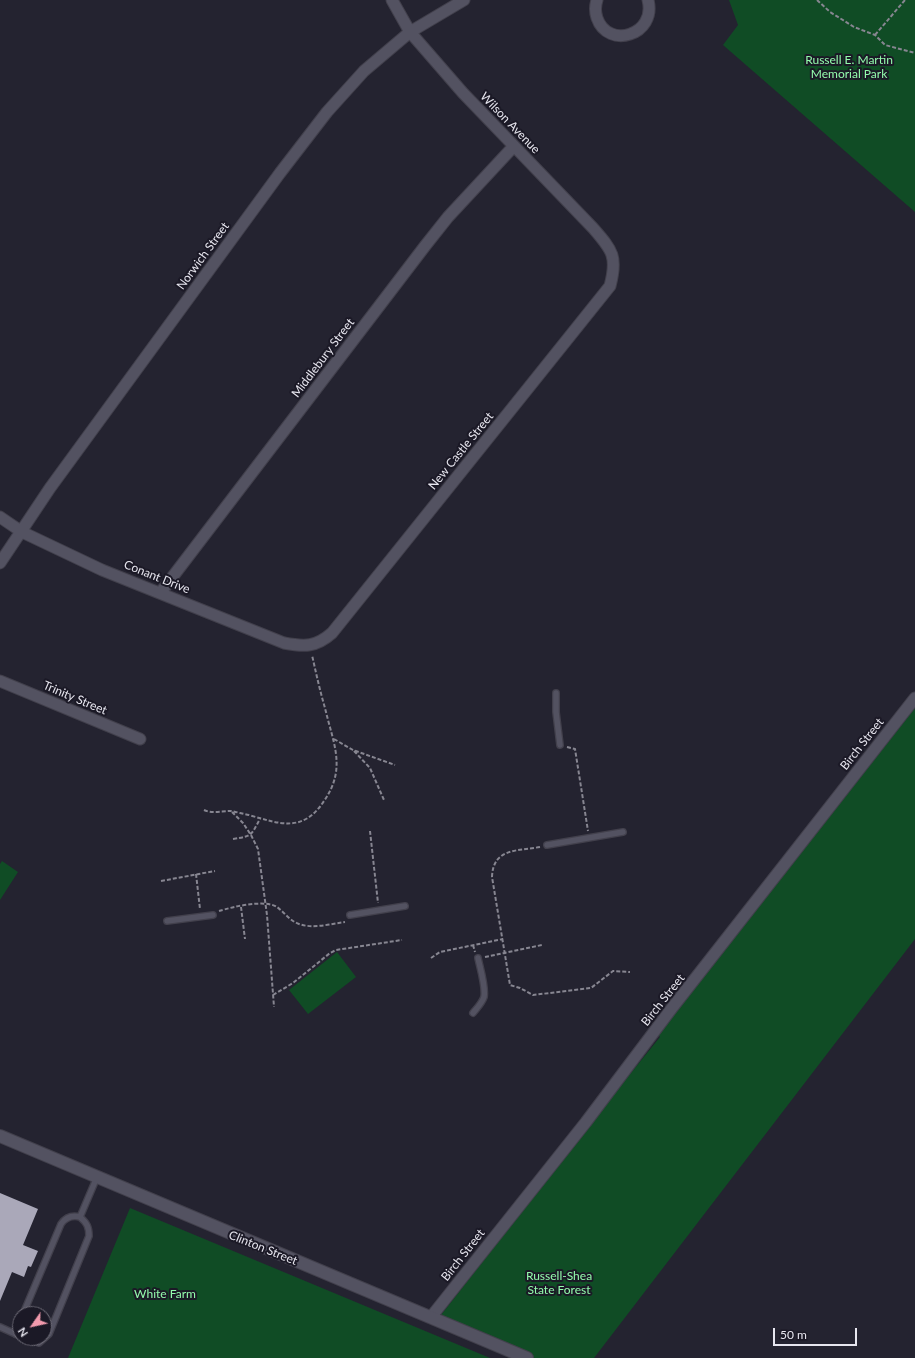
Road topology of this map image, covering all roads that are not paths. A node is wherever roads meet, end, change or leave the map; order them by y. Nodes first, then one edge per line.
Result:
1 (392, 0) edge
2 (464, 0) edge
3 (597, 0) edge
4 (648, 0) edge
5 (410, 32) junction
6 (514, 146) junction
7 (613, 260) joint
8 (0, 517) edge
9 (22, 532) junction
10 (0, 563) edge
11 (161, 592) junction
12 (310, 645) joint
13 (0, 681) edge
14 (556, 693) dead end
15 (915, 698) edge
16 (140, 739) dead end
17 (560, 745) road end
18 (623, 832) dead end
19 (547, 845) road end
20 (405, 906) dead end
21 (213, 914) road end
22 (350, 915) road end
23 (167, 921) dead end
24 (478, 958) dead end
25 (473, 1013) dead end
26 (0, 1136) edge
27 (97, 1177) junction
28 (80, 1217) junction
29 (26, 1306) edge
30 (431, 1317) junction
31 (52, 1324) edge
32 (0, 1327) edge
33 (12, 1332) edge
34 (527, 1358) edge

1 - 5 street, Wilson Avenue
2 - 5 street, Norwich Street
3 - 4 street
5 - 6 street, Wilson Avenue
5 - 9 street, Norwich Street
6 - 7 street, Wilson Avenue
6 - 11 street, Middlebury Street
7 - 12 street, New Castle Street
8 - 9 street, Conant Drive
9 - 10 street, Norwich Street
9 - 11 street, Conant Drive
11 - 12 street, Conant Drive
13 - 16 street, Trinity Street
14 - 17 lane
15 - 30 street, Birch Street
18 - 19 lane
20 - 22 lane
21 - 23 lane
24 - 25 lane
26 - 27 main road, Clinton Street
27 - 28 lane
27 - 30 main road, Clinton Street
28 - 29 lane
28 - 31 lane
30 - 34 main road, Clinton Street
32 - 33 lane

